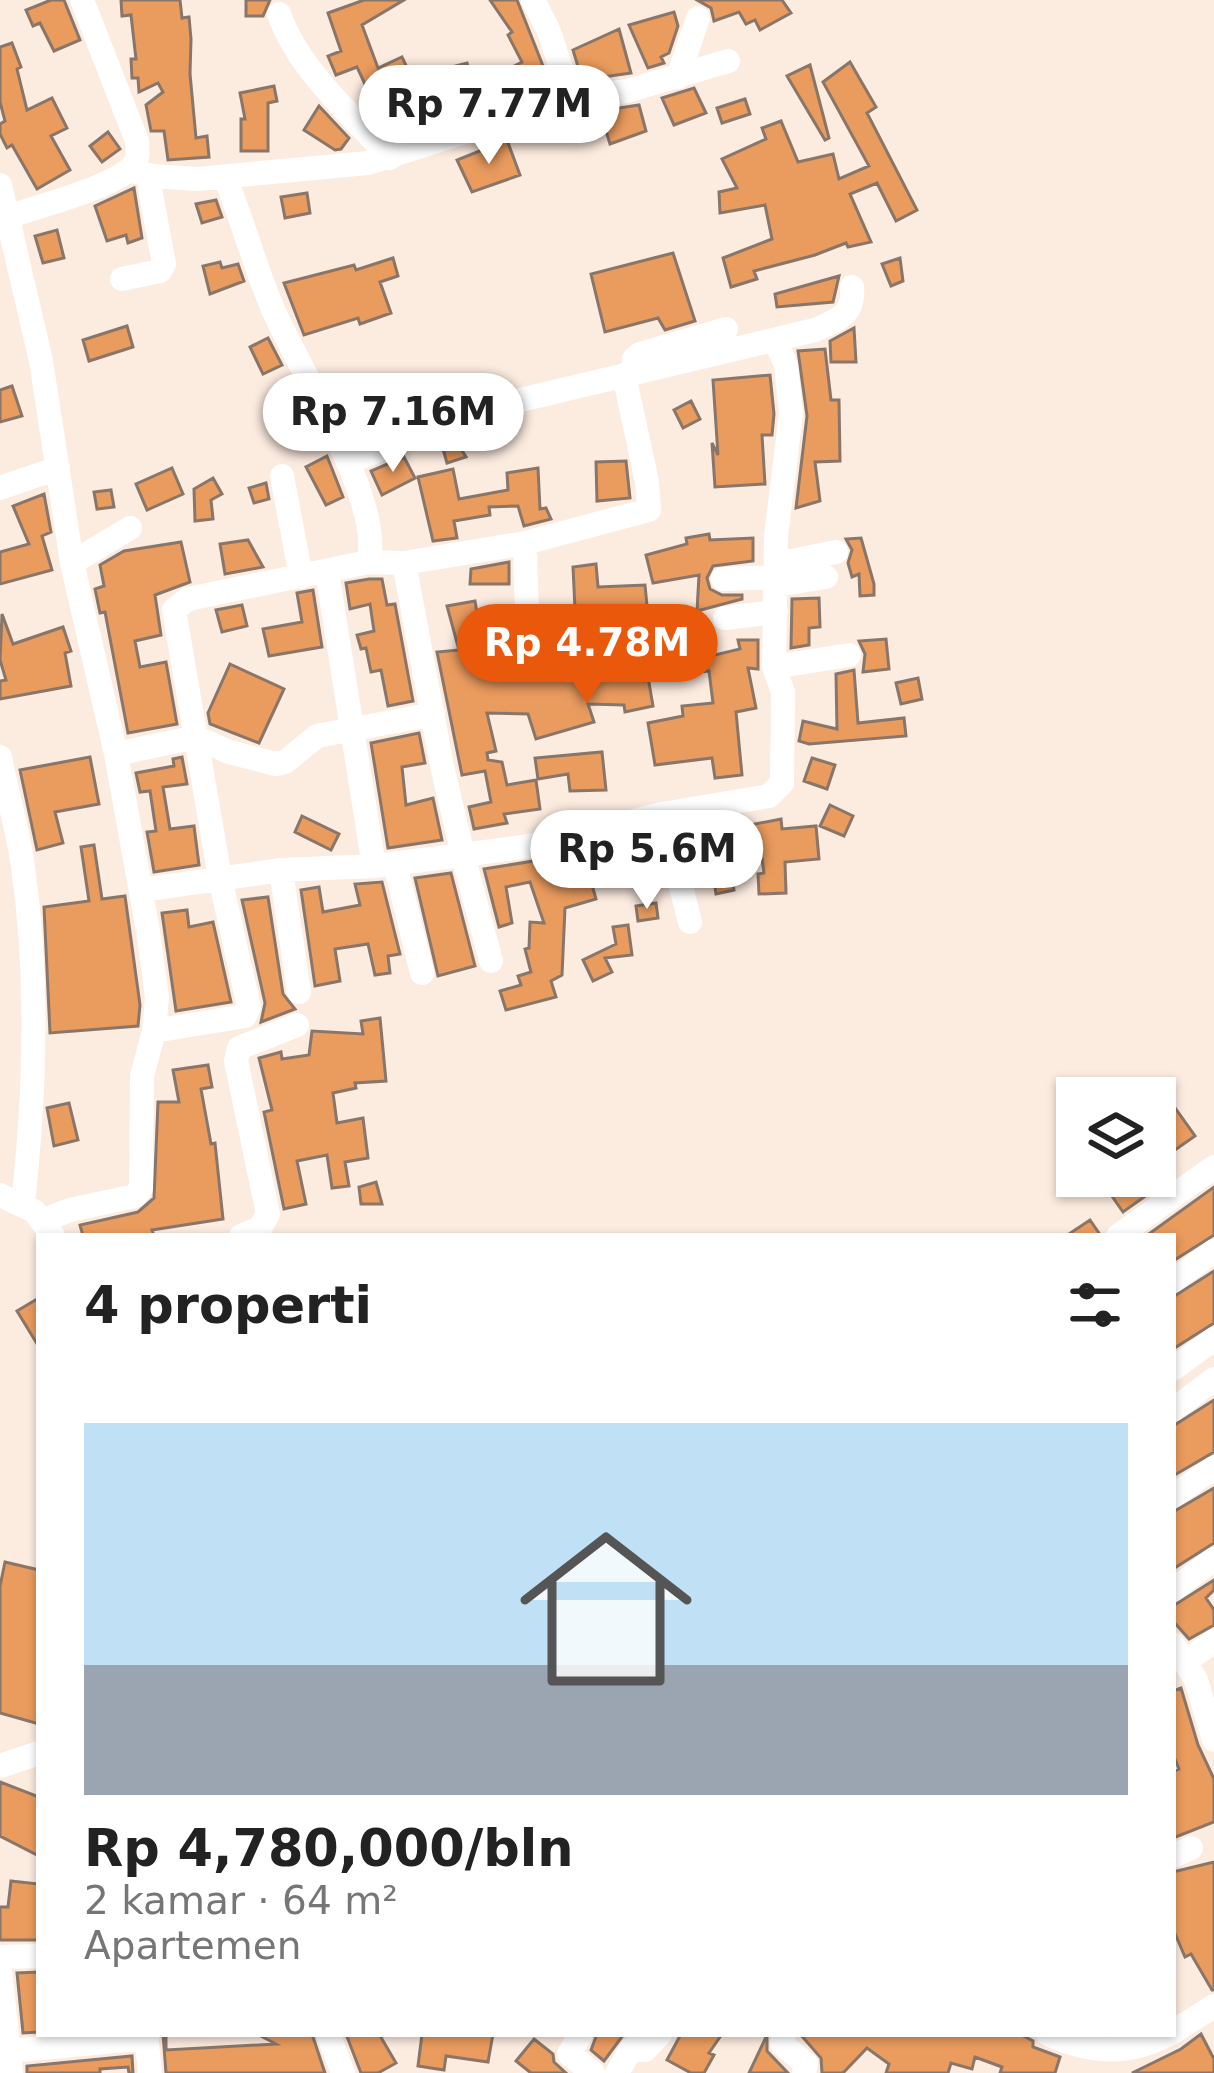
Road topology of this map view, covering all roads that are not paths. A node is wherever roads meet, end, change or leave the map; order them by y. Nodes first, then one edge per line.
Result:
1 (82, 0) edge
2 (533, 0) edge
3 (279, 14) dead end
4 (698, 18) dead end
5 (728, 61) dead end
6 (679, 77) junction
7 (571, 98) junction
8 (390, 158) junction
9 (141, 173) junction
10 (225, 177) junction
11 (0, 184) edge
12 (7, 217) junction
13 (122, 280) dead end
14 (852, 286) dead end
15 (726, 328) dead end
16 (776, 342) junction
17 (628, 374) junction
18 (348, 463) junction
19 (58, 467) junction
20 (282, 476) dead end
21 (0, 488) edge
22 (130, 528) dead end
23 (525, 543) junction
24 (836, 552) dead end
25 (368, 562) junction
26 (72, 563) junction
27 (404, 563) junction
28 (327, 572) junction
29 (776, 575) junction
30 (301, 577) junction
31 (826, 578) dead end
32 (722, 579) dead end
33 (776, 612) junction
34 (725, 618) dead end
35 (675, 628) dead end
36 (849, 655) dead end
37 (774, 668) junction
38 (433, 714) junction
39 (355, 729) junction
40 (196, 737) junction
41 (116, 754) junction
42 (0, 757) edge
43 (662, 814) junction
44 (464, 855) junction
45 (385, 865) junction
46 (281, 870) junction
47 (220, 878) junction
48 (142, 890) junction
49 (689, 922) dead end
50 (491, 961) dead end
51 (422, 973) dead end
52 (299, 992) dead end
53 (297, 1025) dead end
54 (154, 1031) junction
55 (1214, 1167) edge
56 (30, 1214) edge
57 (248, 1233) edge
58 (1122, 1233) edge
59 (1214, 1251) edge
60 (1176, 1279) edge
61 (1214, 1339) edge
62 (1176, 1367) edge
63 (1214, 1379) edge
64 (1176, 1408) edge
65 (1214, 1468) edge
66 (1176, 1494) edge
67 (1214, 1559) edge
68 (1176, 1588) edge
69 (1214, 1641) edge
70 (1179, 1653) edge
71 (1210, 1705) edge
72 (1214, 1740) edge
73 (36, 1754) edge
74 (0, 1766) edge
75 (36, 1956) edge
76 (0, 1957) edge
77 (0, 1970) edge
78 (1214, 2006) edge
79 (1176, 2030) edge
80 (142, 2037) edge
81 (147, 2037) edge
82 (329, 2037) edge
83 (579, 2037) edge
84 (657, 2037) edge
85 (783, 2037) edge
86 (1057, 2037) edge
87 (1163, 2037) edge
88 (10, 2062) edge
89 (1115, 2062) edge
90 (150, 2073) edge
91 (343, 2073) edge
92 (592, 2073) edge
93 (617, 2073) edge
94 (804, 2073) edge

1 - 9 street
2 - 7 street
3 - 8 street
4 - 6 street
5 - 6 street
6 - 7 street
7 - 8 street
8 - 10 street
9 - 10 street
9 - 12 street
9 - 13 street
10 - 18 street
11 - 12 street
12 - 19 street
14 - 16 street
15 - 17 street
16 - 17 street
16 - 29 street
17 - 18 street
17 - 23 street
18 - 25 street
19 - 21 street
19 - 26 street
20 - 30 street
22 - 26 street
23 - 27 street
23 - 35 street
24 - 29 street
25 - 27 street
25 - 28 street
26 - 41 street
27 - 38 street
28 - 30 street
28 - 39 street
29 - 31 street
29 - 32 street
29 - 33 street
30 - 40 street
33 - 34 street
33 - 37 street
36 - 37 street
37 - 43 street
38 - 39 street
38 - 44 street
39 - 40 street
39 - 45 street
40 - 41 street
40 - 47 street
41 - 48 street
42 - 56 street
43 - 44 street
43 - 49 street
44 - 45 street
44 - 50 street
45 - 46 street
45 - 51 street
46 - 47 street
46 - 52 street
47 - 48 street
47 - 54 street
48 - 54 street
53 - 57 street
54 - 56 street
55 - 58 street
59 - 60 street
61 - 62 street
63 - 64 street
65 - 66 street
67 - 68 street
69 - 70 street
70 - 71 street
71 - 72 street
73 - 74 street
75 - 76 street
77 - 88 street
78 - 79 street
80 - 88 street
81 - 90 street
82 - 91 street
83 - 92 street
84 - 93 street
85 - 94 street
86 - 89 street
87 - 89 street

